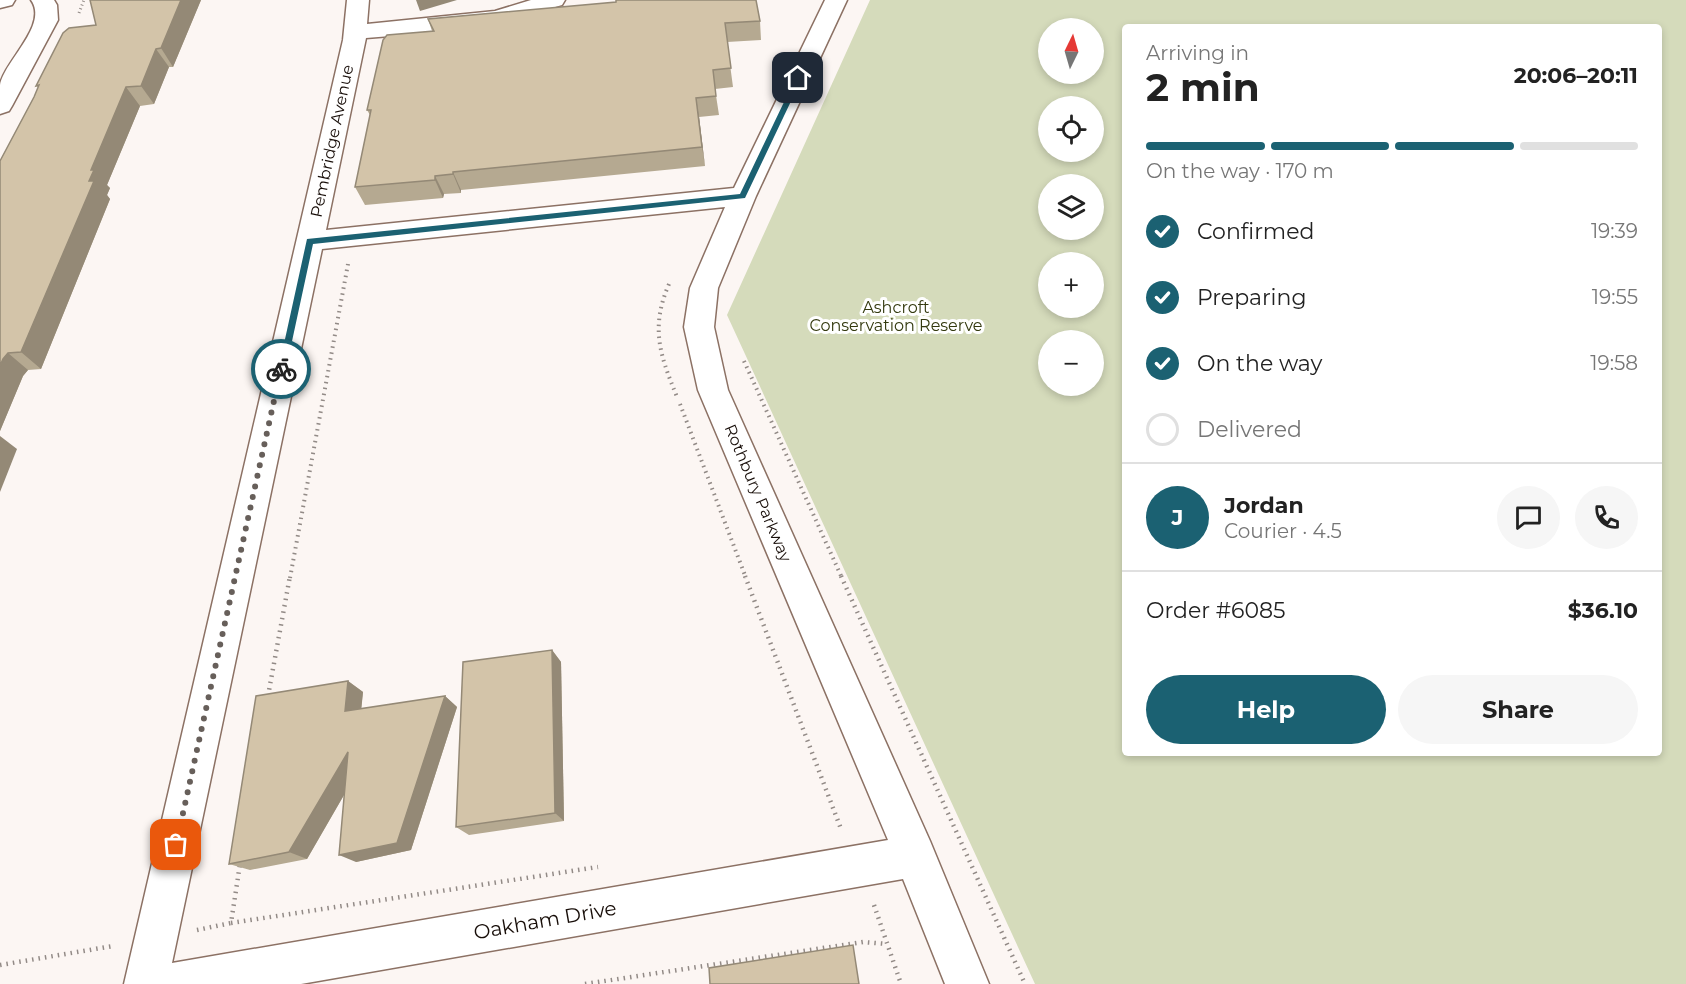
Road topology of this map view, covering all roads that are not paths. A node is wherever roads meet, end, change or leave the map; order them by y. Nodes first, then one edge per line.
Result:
1 (4, 0) edge
2 (42, 0) edge
3 (554, 0) edge
4 (836, 0) edge
5 (0, 1) edge
6 (357, 16) edge
7 (0, 106) edge
8 (742, 196) junction
9 (310, 242) junction
10 (915, 856) junction
11 (146, 984) edge
12 (175, 984) edge
13 (967, 984) edge

1 - 5 street
2 - 7 street
3 - 6 street
4 - 8 street, Rothbury Parkway
6 - 9 street, Pembridge Avenue
8 - 9 street
8 - 10 street, Rothbury Parkway
9 - 11 street, Pembridge Avenue
10 - 12 street, Oakham Drive
10 - 13 street, Rothbury Parkway

